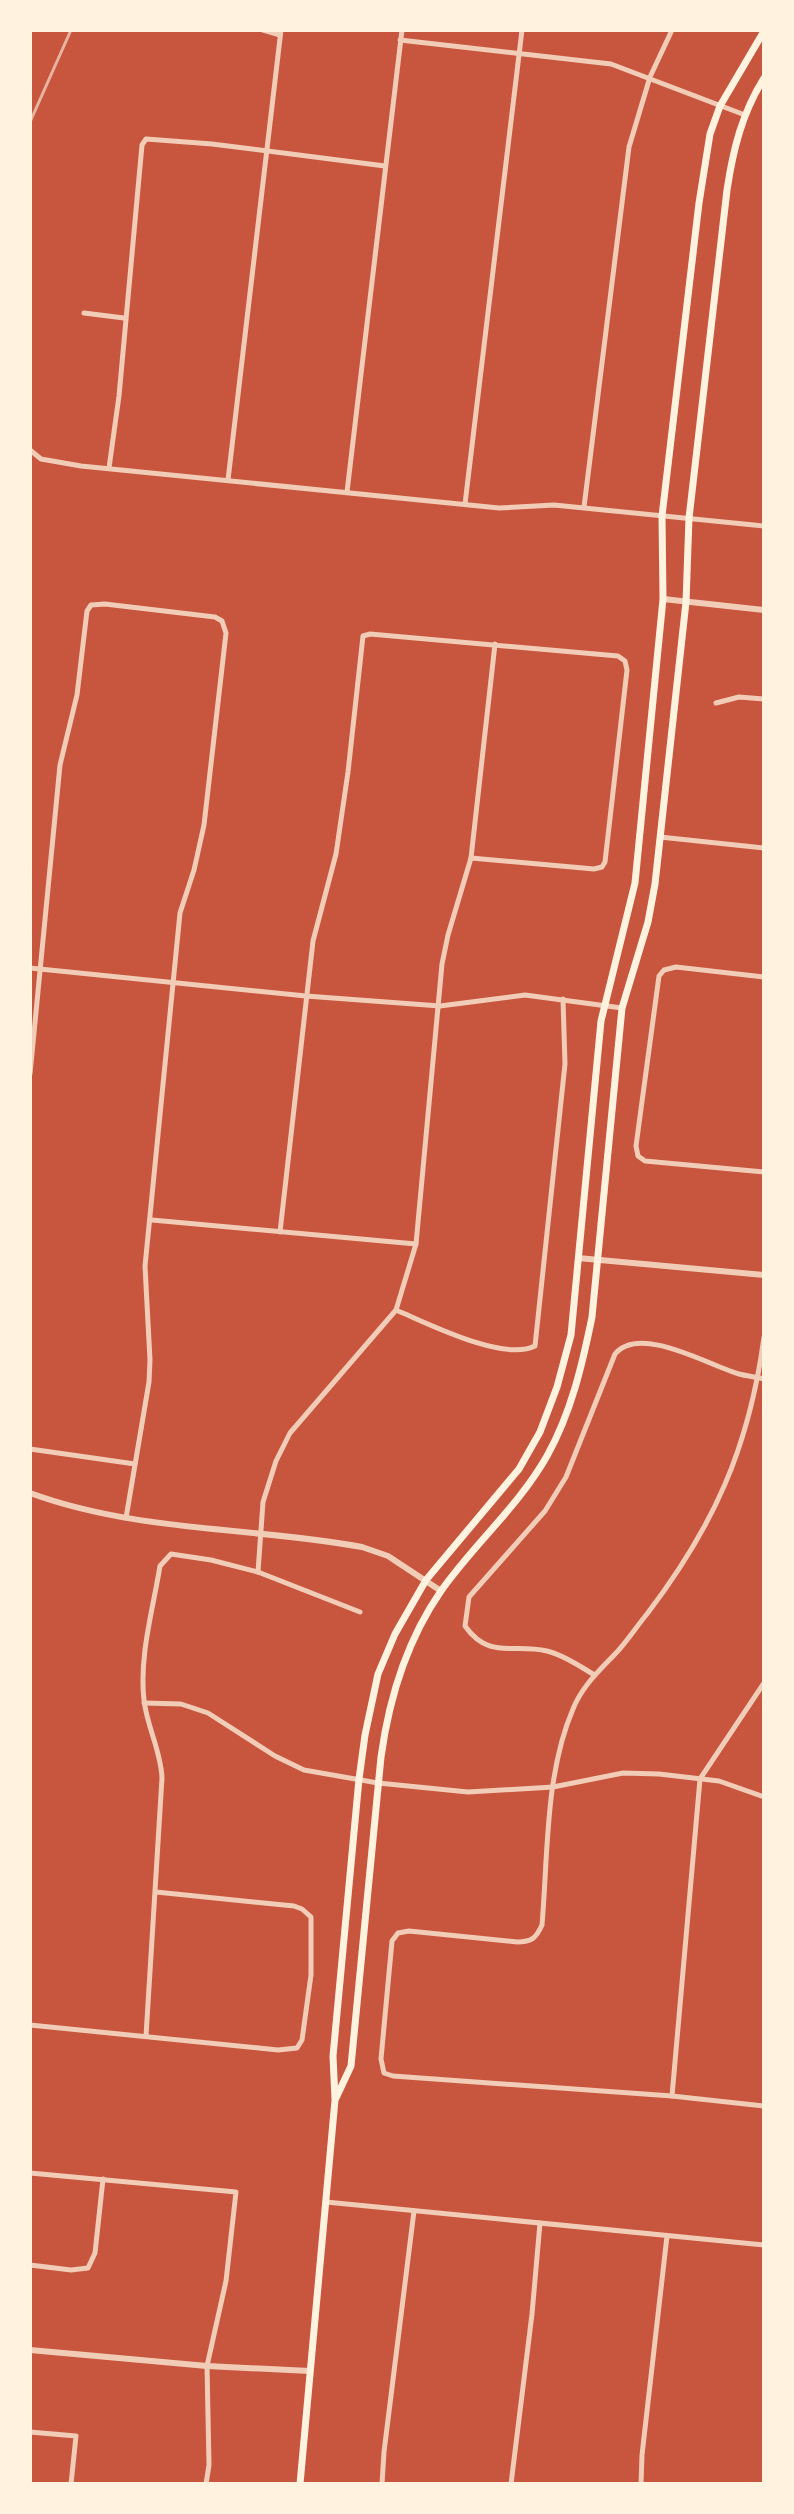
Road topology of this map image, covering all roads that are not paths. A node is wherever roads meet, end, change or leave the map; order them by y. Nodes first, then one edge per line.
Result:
1 (263, 30) edge
2 (402, 30) edge
3 (522, 30) edge
4 (672, 30) edge
5 (764, 31) edge
6 (280, 33) edge
7 (400, 40) junction
8 (519, 52) junction
9 (650, 77) junction
10 (764, 78) edge
11 (720, 106) junction
12 (745, 115) junction
13 (267, 151) junction
14 (385, 166) junction
15 (84, 313) dead end
16 (124, 318) junction
17 (30, 450) edge
18 (109, 468) junction
19 (228, 480) junction
20 (347, 492) junction
21 (465, 504) junction
22 (584, 507) junction
23 (662, 516) junction
24 (689, 518) junction
25 (764, 526) edge
26 (663, 599) junction
27 (686, 602) junction
28 (764, 610) edge
29 (495, 644) junction
30 (764, 699) edge
31 (716, 703) dead end
32 (660, 837) junction
33 (764, 848) edge
34 (471, 858) junction
35 (30, 968) edge
36 (41, 969) junction
37 (764, 977) edge
38 (173, 982) junction
39 (306, 996) junction
40 (563, 999) junction
41 (604, 1005) junction
42 (440, 1006) junction
43 (622, 1008) junction
44 (30, 1074) edge
45 (764, 1172) edge
46 (152, 1220) junction
47 (280, 1232) junction
48 (416, 1244) junction
49 (578, 1258) junction
50 (598, 1260) junction
51 (764, 1275) edge
52 (396, 1310) junction
53 (764, 1337) edge
54 (761, 1378) edge
55 (30, 1449) edge
56 (135, 1464) junction
57 (31, 1495) edge
58 (126, 1518) junction
59 (261, 1533) junction
60 (258, 1572) junction
61 (426, 1580) junction
62 (441, 1591) junction
63 (360, 1612) dead end
64 (593, 1674) junction
65 (764, 1683) edge
66 (144, 1703) junction
67 (359, 1779) junction
68 (700, 1779) junction
69 (378, 1783) junction
70 (553, 1787) junction
71 (764, 1797) edge
72 (156, 1892) junction
73 (30, 2025) edge
74 (146, 2036) junction
75 (672, 2096) junction
76 (335, 2100) junction
77 (764, 2106) edge
78 (30, 2173) edge
79 (103, 2179) junction
80 (326, 2202) junction
81 (414, 2211) junction
82 (540, 2223) junction
83 (667, 2236) junction
84 (764, 2245) edge
85 (30, 2265) edge
86 (30, 2350) edge
87 (207, 2366) junction
88 (310, 2371) junction
89 (30, 2432) edge
90 (71, 2484) edge
91 (206, 2484) edge
92 (300, 2484) edge
93 (382, 2484) edge
94 (511, 2484) edge
95 (641, 2484) edge

1 - 6 street
2 - 7 street
3 - 8 street
4 - 9 street
5 - 11 main road
6 - 13 street
7 - 8 street
7 - 14 street
8 - 9 street
8 - 21 street
9 - 11 street
9 - 22 street
10 - 12 main road
11 - 12 street
11 - 23 main road
12 - 24 main road
13 - 14 street
13 - 16 street
13 - 19 street
14 - 20 street
15 - 16 street
16 - 18 street
17 - 18 street
18 - 19 street
19 - 20 street
20 - 21 street
21 - 22 street
22 - 23 street
23 - 24 street
23 - 26 main road
24 - 25 street
24 - 27 main road
26 - 27 street
26 - 41 main road
27 - 28 street
27 - 32 main road
29 - 34 street
29 - 34 street
29 - 39 street
30 - 31 street
32 - 33 street
32 - 43 main road
34 - 42 street
35 - 36 street
36 - 38 street
36 - 38 street
36 - 44 street
37 - 45 street
38 - 39 street
38 - 46 street
39 - 42 street
39 - 47 street
40 - 41 street
40 - 42 street
40 - 52 street
41 - 43 street
41 - 49 main road
42 - 48 street
43 - 50 main road
46 - 47 street
46 - 56 street
47 - 48 street
48 - 52 street
49 - 50 street
49 - 61 main road
50 - 51 street
50 - 62 main road
52 - 59 street
53 - 54 street
54 - 64 street
54 - 64 street
55 - 56 street
56 - 58 street
57 - 58 street
58 - 59 street
59 - 60 street
59 - 61 street
60 - 63 street
60 - 66 street
61 - 62 street
61 - 67 main road
62 - 69 main road
64 - 70 street
65 - 68 street
66 - 67 street
66 - 72 street
67 - 69 street
67 - 76 main road
68 - 70 street
68 - 71 street
68 - 75 street
69 - 70 street
69 - 76 main road
70 - 75 street
72 - 74 street
72 - 74 street
73 - 74 street
75 - 77 street
76 - 80 main road
78 - 79 street
79 - 85 street
79 - 87 street
80 - 81 street
80 - 88 main road
81 - 82 street
81 - 93 street
82 - 83 street
82 - 94 street
83 - 84 street
83 - 95 street
86 - 87 street
87 - 88 street
87 - 91 street
88 - 92 main road
89 - 90 street

